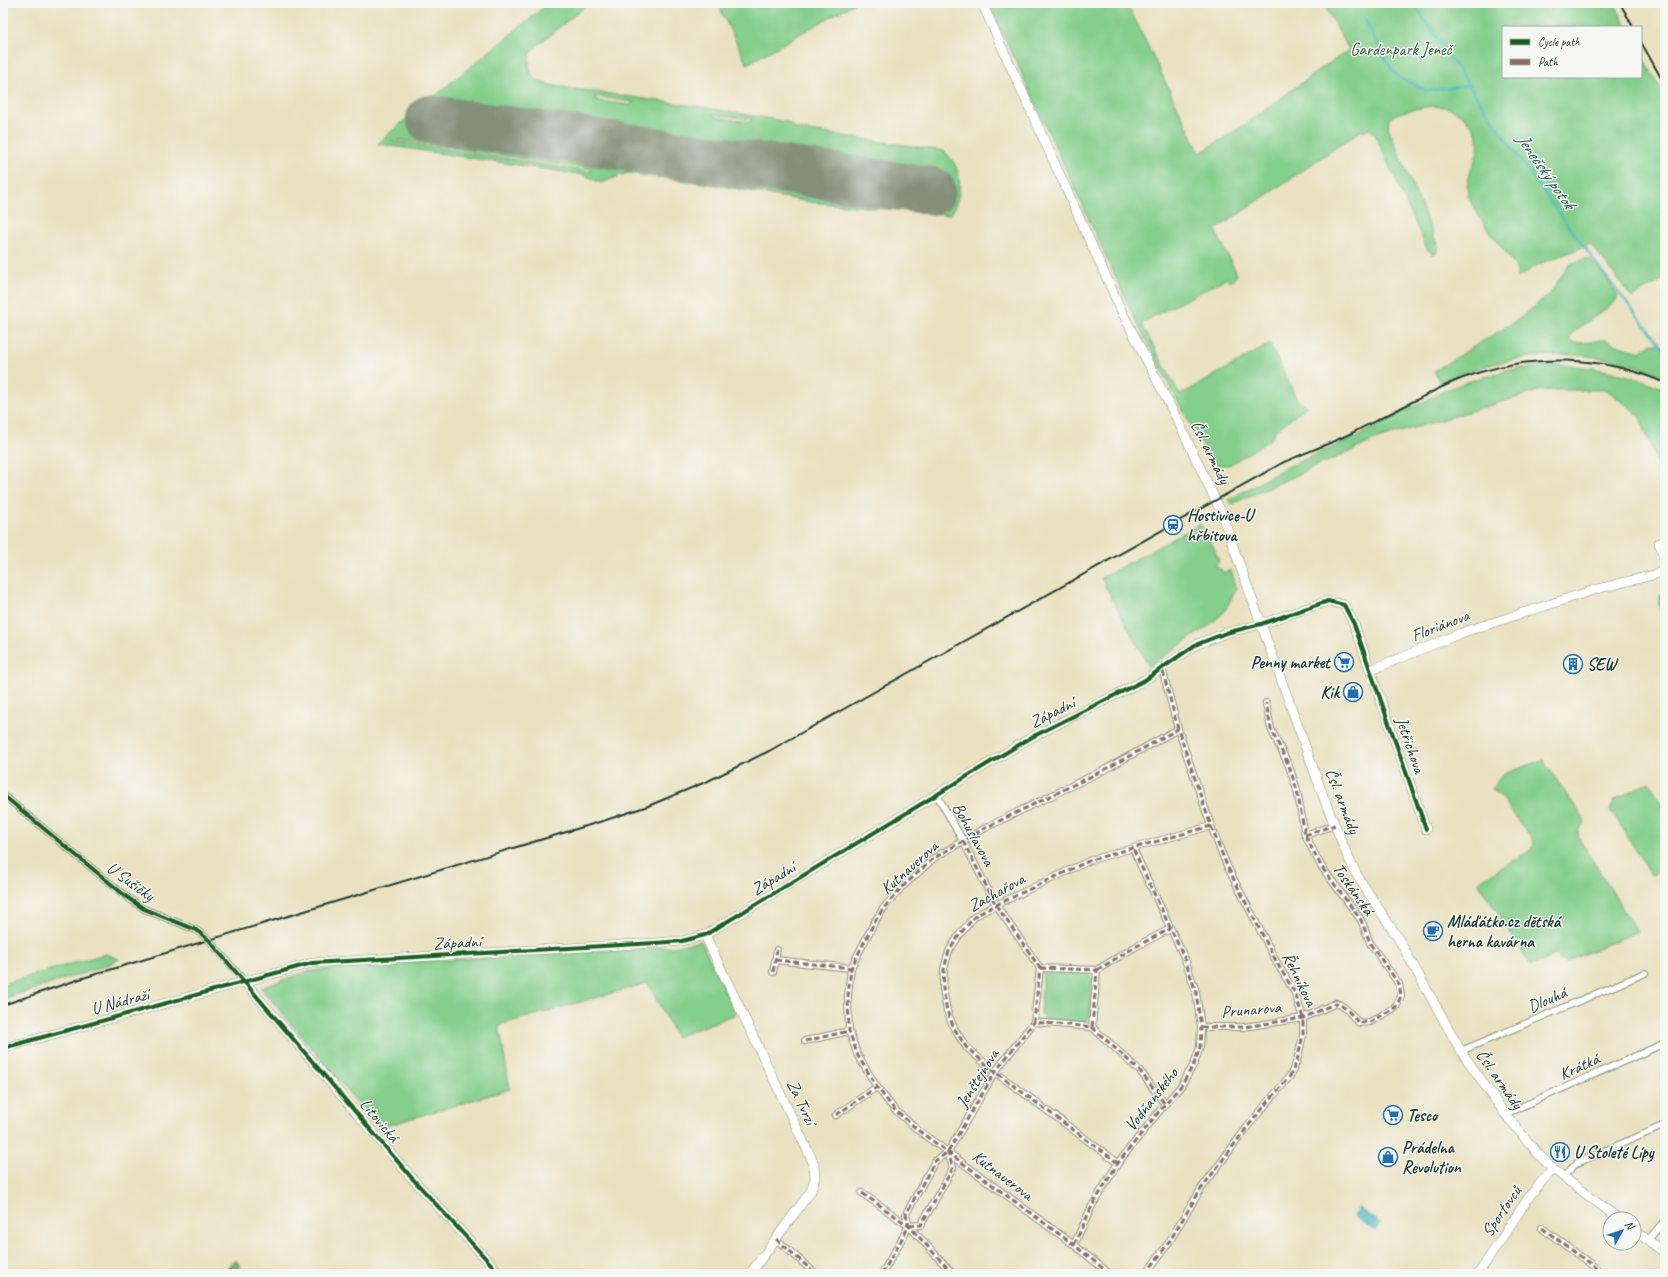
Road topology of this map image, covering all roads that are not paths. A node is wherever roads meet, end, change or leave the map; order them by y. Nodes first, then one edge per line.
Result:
1 (982, 3) edge
2 (1659, 544) dead end
3 (1665, 558) edge
4 (1665, 562) edge
5 (1261, 624) junction
6 (1162, 668) junction
7 (1371, 670) junction
8 (1266, 703) dead end
9 (1178, 729) junction
10 (3, 795) edge
11 (937, 795) junction
12 (1335, 825) junction
13 (1211, 826) junction
14 (1426, 829) dead end
15 (1305, 835) junction
16 (963, 841) junction
17 (1133, 849) junction
18 (996, 905) junction
19 (1170, 929) junction
20 (705, 934) junction
21 (777, 950) dead end
22 (775, 960) junction
23 (851, 968) junction
24 (1040, 968) junction
25 (1097, 970) junction
26 (773, 972) dead end
27 (1645, 973) dead end
28 (244, 981) junction
29 (1304, 1018) junction
30 (1034, 1022) junction
31 (1092, 1027) junction
32 (1201, 1027) junction
33 (849, 1031) junction
34 (805, 1041) dead end
35 (1665, 1043) edge
36 (3, 1048) edge
37 (1461, 1051) junction
38 (995, 1072) junction
39 (876, 1087) junction
40 (1165, 1104) junction
41 (1505, 1114) junction
42 (836, 1115) dead end
43 (1665, 1125) edge
44 (948, 1152) junction
45 (1118, 1163) junction
46 (1553, 1169) junction
47 (1563, 1177) junction
48 (862, 1193) dead end
49 (1608, 1211) edge
50 (1665, 1220) edge
51 (909, 1226) junction
52 (1542, 1228) dead end
53 (1642, 1236) edge
54 (776, 1239) junction
55 (1648, 1240) junction
56 (1074, 1245) junction
57 (1665, 1253) edge
58 (500, 1274) edge
59 (750, 1274) edge
60 (816, 1274) edge
61 (882, 1274) edge
62 (953, 1274) edge
63 (1110, 1274) edge
64 (1146, 1274) edge
65 (1478, 1274) edge
66 (1604, 1274) edge

1 - 5 street, Čsl. armády
2 - 3 street
4 - 7 street, Floriánova
5 - 6 street, Západní
5 - 7 street
5 - 12 street, Čsl. armády
6 - 9 street, Řehníkova
6 - 11 street, Západní
7 - 14 street, Jetřichova
8 - 15 street, Toskánská
9 - 13 street, Řehníkova
9 - 16 street, Kutnauerova
10 - 28 street, U Sušičky
11 - 16 street, Bohuslavova
11 - 20 street, Západní
12 - 15 street
12 - 37 street, Čsl. armády
13 - 17 street, Zachařova
13 - 29 street, Řehníkova
15 - 29 street, Toskánská
16 - 18 street, Bohuslavova
16 - 23 street, Kutnauerova
17 - 18 street, Zachařova
17 - 19 street, Vodňanského
18 - 24 street, Bohuslavova
18 - 38 street, Zachařova
19 - 25 street
19 - 32 street, Vodňanského
20 - 28 street, Západní
20 - 54 street, Za Tvrzí
21 - 22 street
22 - 23 street
22 - 26 street
23 - 33 street, Kutnauerova
24 - 25 street
24 - 30 street
25 - 31 street
27 - 37 street, Dlouhá
28 - 36 street, U Nádraží
28 - 58 street, Litovická
29 - 32 street, Prunarova
29 - 64 street, Řehníkova
30 - 31 street
30 - 38 street, Jenštejnova
31 - 40 street
32 - 40 street, Vodňanského
33 - 34 street
33 - 39 street, Kutnauerova
35 - 41 street, Krátká
37 - 41 street, Čsl. armády
38 - 44 street, Jenštejnova
38 - 45 street, Zachařova
39 - 42 street
39 - 44 street, Kutnauerova
40 - 45 street, Vodňanského
41 - 46 street, Čsl. armády
43 - 47 street
44 - 51 street, Jenštejnova
44 - 51 street
44 - 56 street, Kutnauerova
45 - 56 street, Vodňanského
46 - 47 street, Čsl. armády
46 - 65 street, Sportovců
47 - 49 street, Čsl. armády
48 - 51 street
50 - 55 street
51 - 61 street, Jenštejnova
51 - 62 street
52 - 66 street
53 - 55 street
54 - 59 street, Za Tvrzí
54 - 60 street
55 - 57 street
56 - 63 street, Kutnauerova

